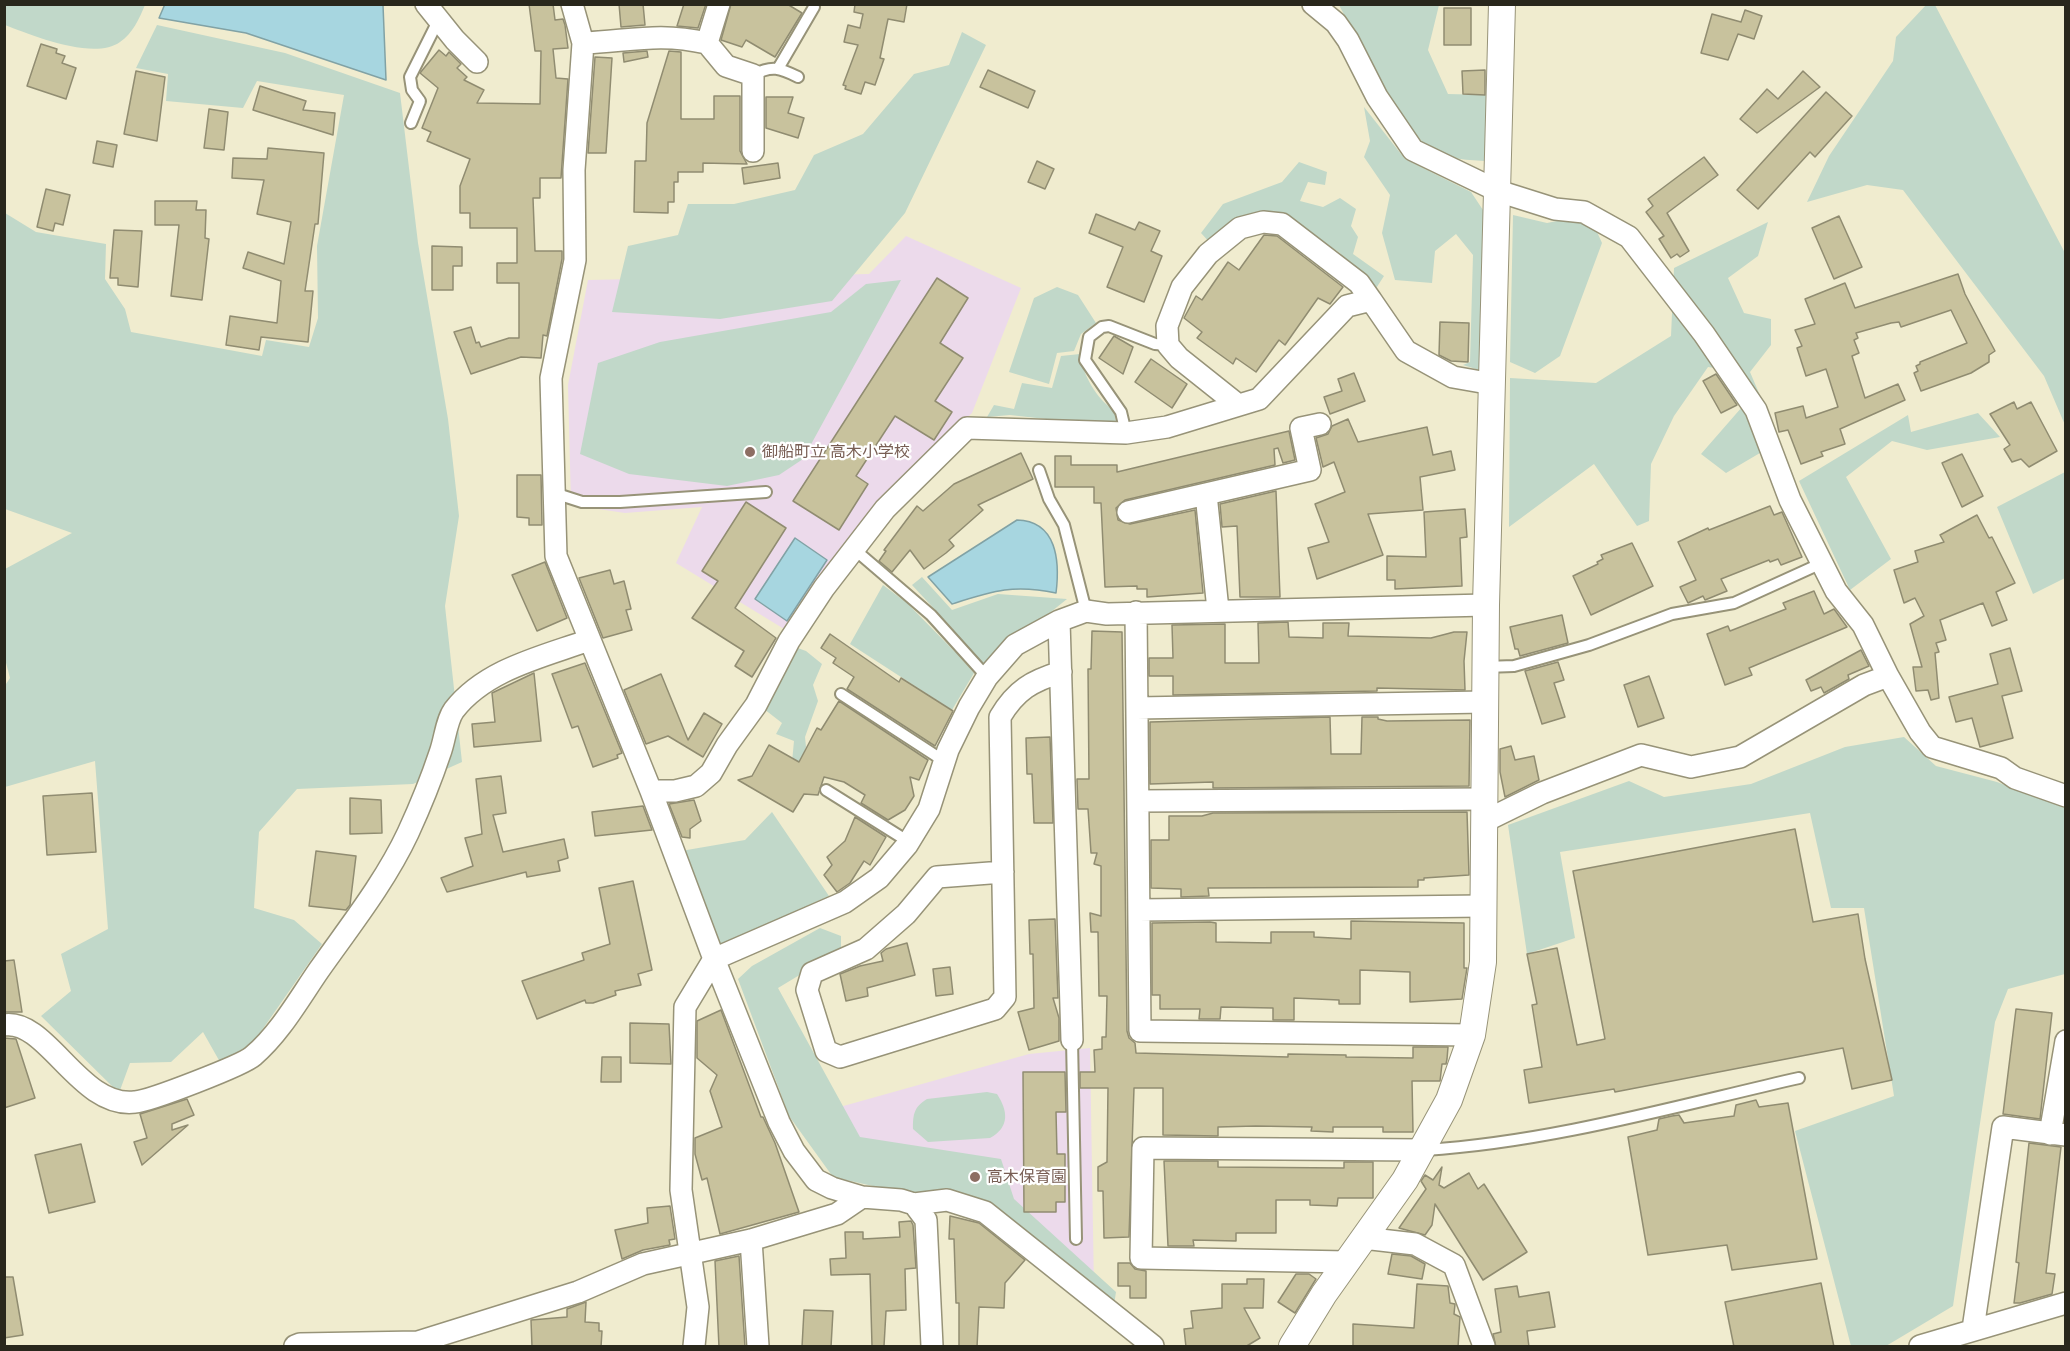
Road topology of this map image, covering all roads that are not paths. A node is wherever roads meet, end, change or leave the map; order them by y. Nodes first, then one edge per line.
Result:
1 (572, 4) edge
2 (719, 4) edge
3 (1313, 4) edge
4 (1502, 4) edge
5 (814, 7) dead end
6 (432, 13) edge
7 (583, 43) junction
8 (707, 43) junction
9 (477, 62) dead end
10 (779, 67) junction
11 (753, 75) junction
12 (798, 77) dead end
13 (411, 123) dead end
14 (753, 151) dead end
15 (1498, 191) junction
16 (1371, 300) junction
17 (1168, 345) junction
18 (1493, 384) junction
19 (1238, 405) junction
20 (1320, 424) dead end
21 (1126, 433) junction
22 (1039, 470) dead end
23 (766, 492) dead end
24 (554, 493) junction
25 (1206, 494) junction
26 (1128, 512) dead end
27 (854, 549) junction
28 (1822, 563) junction
29 (1486, 605) junction
30 (1218, 610) junction
31 (1086, 611) junction
32 (1136, 612) junction
33 (1059, 621) junction
34 (589, 640) junction
35 (1485, 667) junction
36 (1061, 672) junction
37 (1888, 676) junction
38 (987, 677) junction
39 (841, 694) dead end
40 (1485, 702) junction
41 (1137, 708) junction
42 (944, 761) junction
43 (826, 790) dead end
44 (651, 791) junction
45 (2066, 796) edge
46 (1138, 801) junction
47 (1483, 811) junction
48 (909, 842) junction
49 (1003, 872) junction
50 (1483, 906) junction
51 (1139, 910) junction
52 (714, 959) junction
53 (4, 1025) edge
54 (1472, 1035) junction
55 (1072, 1040) joint
56 (2066, 1041) edge
57 (1799, 1078) dead end
58 (2058, 1135) edge
59 (1422, 1150) junction
60 (862, 1197) junction
61 (914, 1204) junction
62 (1364, 1238) junction
63 (1076, 1239) dead end
64 (751, 1240) junction
65 (688, 1253) junction
66 (1347, 1262) junction
67 (2066, 1303) edge
68 (1973, 1329) junction
69 (295, 1347) edge
70 (694, 1347) edge
71 (758, 1347) edge
72 (932, 1347) edge
73 (1153, 1347) edge
74 (1292, 1347) edge
75 (1484, 1347) edge
76 (1920, 1347) edge

1 - 7 street
2 - 8 street
3 - 15 street
4 - 15 street
5 - 10 lane
6 - 9 street
6 - 13 lane
7 - 8 street
7 - 24 street
8 - 11 street
10 - 11 lane
10 - 12 lane
11 - 14 street
15 - 18 street
15 - 28 street
16 - 17 street
16 - 18 street
16 - 19 street
17 - 19 street
17 - 21 lane
18 - 29 street
19 - 21 street
20 - 25 street
21 - 27 street
22 - 31 lane
23 - 24 lane
24 - 34 street
25 - 26 street
25 - 30 street
27 - 38 lane
27 - 44 street
28 - 35 lane
28 - 37 street
29 - 30 street
29 - 35 street
30 - 32 street
31 - 32 street
31 - 33 street
32 - 41 street
33 - 36 street
33 - 38 street
34 - 44 street
34 - 53 street
35 - 40 street
36 - 49 street
36 - 55 street
37 - 45 street
37 - 47 street
38 - 42 street
39 - 42 lane
40 - 41 street
40 - 47 street
41 - 46 street
42 - 48 street
43 - 48 lane
44 - 52 street
46 - 47 street
46 - 51 street
47 - 50 street
48 - 52 street
49 - 49 street
50 - 51 street
50 - 54 street
51 - 54 street
52 - 60 street
52 - 65 street
54 - 59 street
55 - 63 lane
56 - 58 street
57 - 59 lane
58 - 68 street
59 - 62 street
59 - 66 street
60 - 61 street
60 - 64 street
61 - 72 street
61 - 73 street
62 - 66 street
62 - 75 street
64 - 65 street
64 - 71 street
65 - 69 street
65 - 70 street
66 - 74 street
67 - 68 street
68 - 76 street

